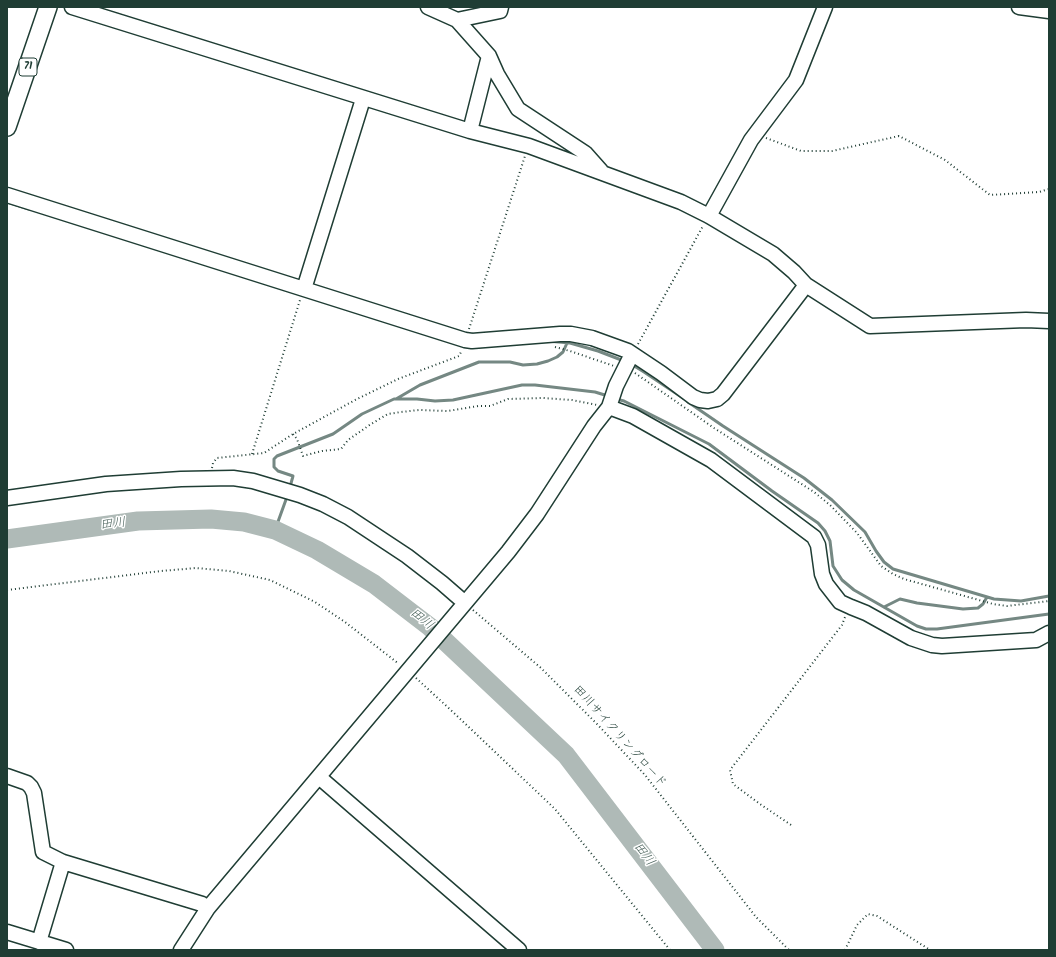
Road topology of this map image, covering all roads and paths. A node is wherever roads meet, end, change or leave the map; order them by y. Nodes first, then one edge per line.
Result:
1 (48, 7) edge
2 (72, 7) edge
3 (428, 7) edge
4 (501, 7) edge
5 (825, 7) edge
6 (1020, 7) edge
7 (1049, 11) edge
8 (457, 20) junction
9 (489, 56) junction
10 (363, 99) junction
11 (7, 127) edge
12 (470, 131) junction
13 (756, 134) junction
14 (529, 146) junction
15 (603, 173) junction
16 (1049, 189) edge
17 (7, 195) edge
18 (710, 216) junction
19 (806, 285) junction
20 (304, 289) junction
21 (1049, 321) edge
22 (466, 340) junction
23 (559, 348) dead end
24 (628, 362) junction
25 (609, 407) junction
26 (293, 434) junction
27 (252, 454) junction
28 (217, 470) dead end
29 (7, 498) edge
30 (7, 590) edge
31 (1049, 601) edge
32 (465, 605) junction
33 (850, 607) junction
34 (1049, 633) edge
35 (408, 670) junction
36 (7, 776) edge
37 (319, 777) junction
38 (791, 825) dead end
39 (63, 862) junction
40 (208, 908) junction
41 (7, 932) edge
42 (38, 942) junction
43 (66, 950) edge
44 (181, 950) edge
45 (519, 950) edge
46 (670, 950) edge
47 (789, 950) edge
48 (845, 950) edge
49 (930, 950) edge
50 (1015, 950) edge
51 (1018, 950) edge

1 - 11 main road, 71
2 - 10 street
3 - 8 street
4 - 8 street
5 - 13 street
6 - 7 street
8 - 9 street
9 - 12 street
9 - 15 street
10 - 12 street
10 - 20 street
12 - 14 street
13 - 16 path
13 - 18 street
14 - 15 street
14 - 22 path
15 - 18 street
17 - 20 street
18 - 19 street
18 - 24 path
19 - 21 street
19 - 24 street
20 - 22 street
20 - 27 path
22 - 24 street
22 - 26 path
23 - 24 path
24 - 25 street
24 - 31 path
25 - 26 path
25 - 32 street
25 - 33 street
26 - 27 path
27 - 28 path
29 - 32 street
30 - 35 path
32 - 35 street
32 - 47 path, 田川サイクリングロード
33 - 34 street
33 - 38 path
35 - 37 street
35 - 46 path
36 - 39 street
37 - 40 street
37 - 45 street
39 - 40 street
39 - 42 street
40 - 44 street
41 - 42 street
42 - 43 street
48 - 49 path
50 - 51 path

